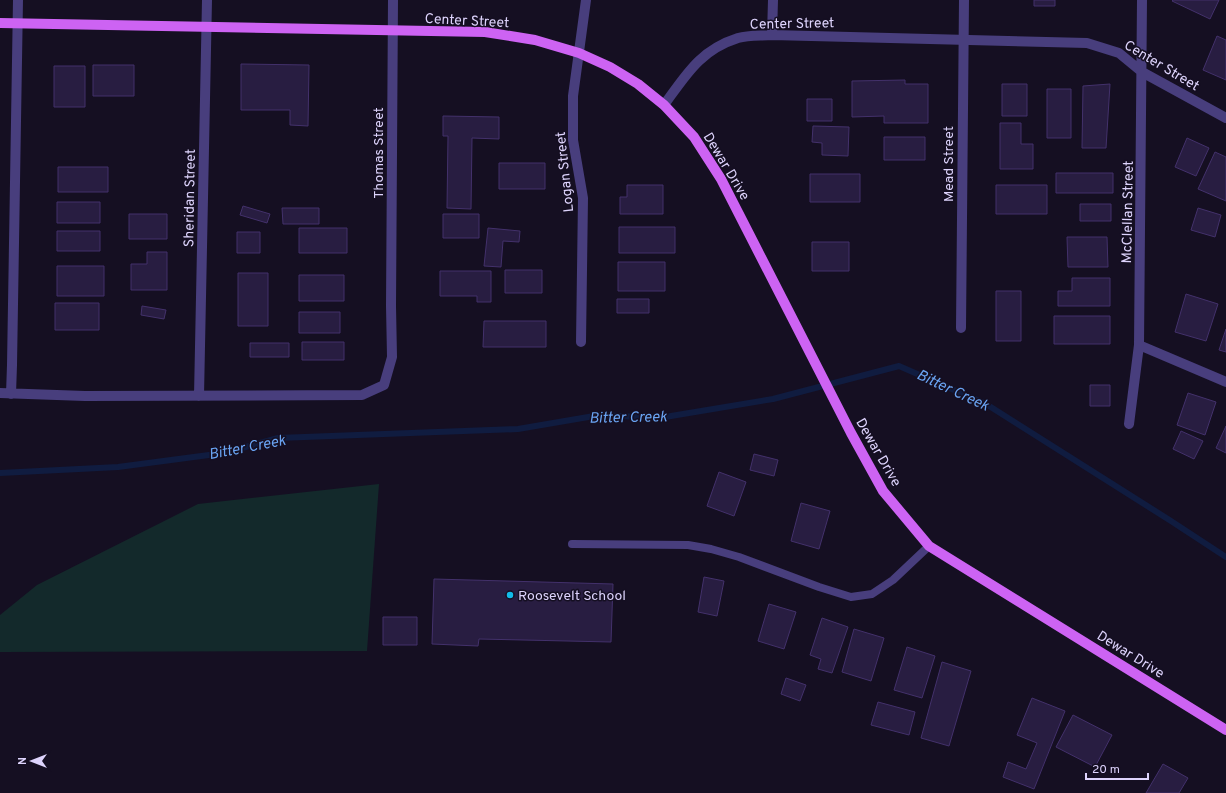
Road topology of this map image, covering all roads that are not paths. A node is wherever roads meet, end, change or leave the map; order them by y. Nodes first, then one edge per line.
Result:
1 (18, 0) edge
2 (207, 0) edge
3 (393, 0) edge
4 (586, 0) edge
5 (773, 0) edge
6 (964, 0) edge
7 (1142, 0) edge
8 (0, 23) edge
9 (17, 23) junction
10 (206, 27) junction
11 (392, 30) junction
12 (772, 35) junction
13 (963, 40) junction
14 (579, 53) junction
15 (1142, 72) junction
16 (664, 106) junction
17 (1226, 118) edge
18 (961, 328) dead end
19 (581, 342) dead end
20 (1139, 345) junction
21 (1226, 382) edge
22 (0, 393) edge
23 (11, 394) junction
24 (199, 396) junction
25 (1129, 424) dead end
26 (572, 544) dead end
27 (929, 546) junction
28 (1226, 730) edge

1 - 9 street
2 - 10 street, Sheridan Street
3 - 11 street, Thomas Street
4 - 14 street, Logan Street
5 - 12 street
6 - 13 street, Mead Street
7 - 15 street, McClellan Street
8 - 9 main road, Center Street
9 - 10 main road, Center Street
9 - 23 street
10 - 11 main road, Center Street
10 - 24 street, Sheridan Street
11 - 14 main road, Center Street
11 - 24 street, Thomas Street
12 - 13 street, Center Street
12 - 16 street, Center Street
13 - 15 street, Center Street
13 - 18 street, Mead Street
14 - 16 main road, Center Street
14 - 19 street, Logan Street
15 - 17 street, Center Street
15 - 20 street, McClellan Street
16 - 27 main road, Dewar Drive
20 - 21 street
20 - 25 street, McClellan Street
22 - 23 street, Thomas Street
23 - 24 street, Thomas Street
26 - 27 lane
27 - 28 main road, Dewar Drive

